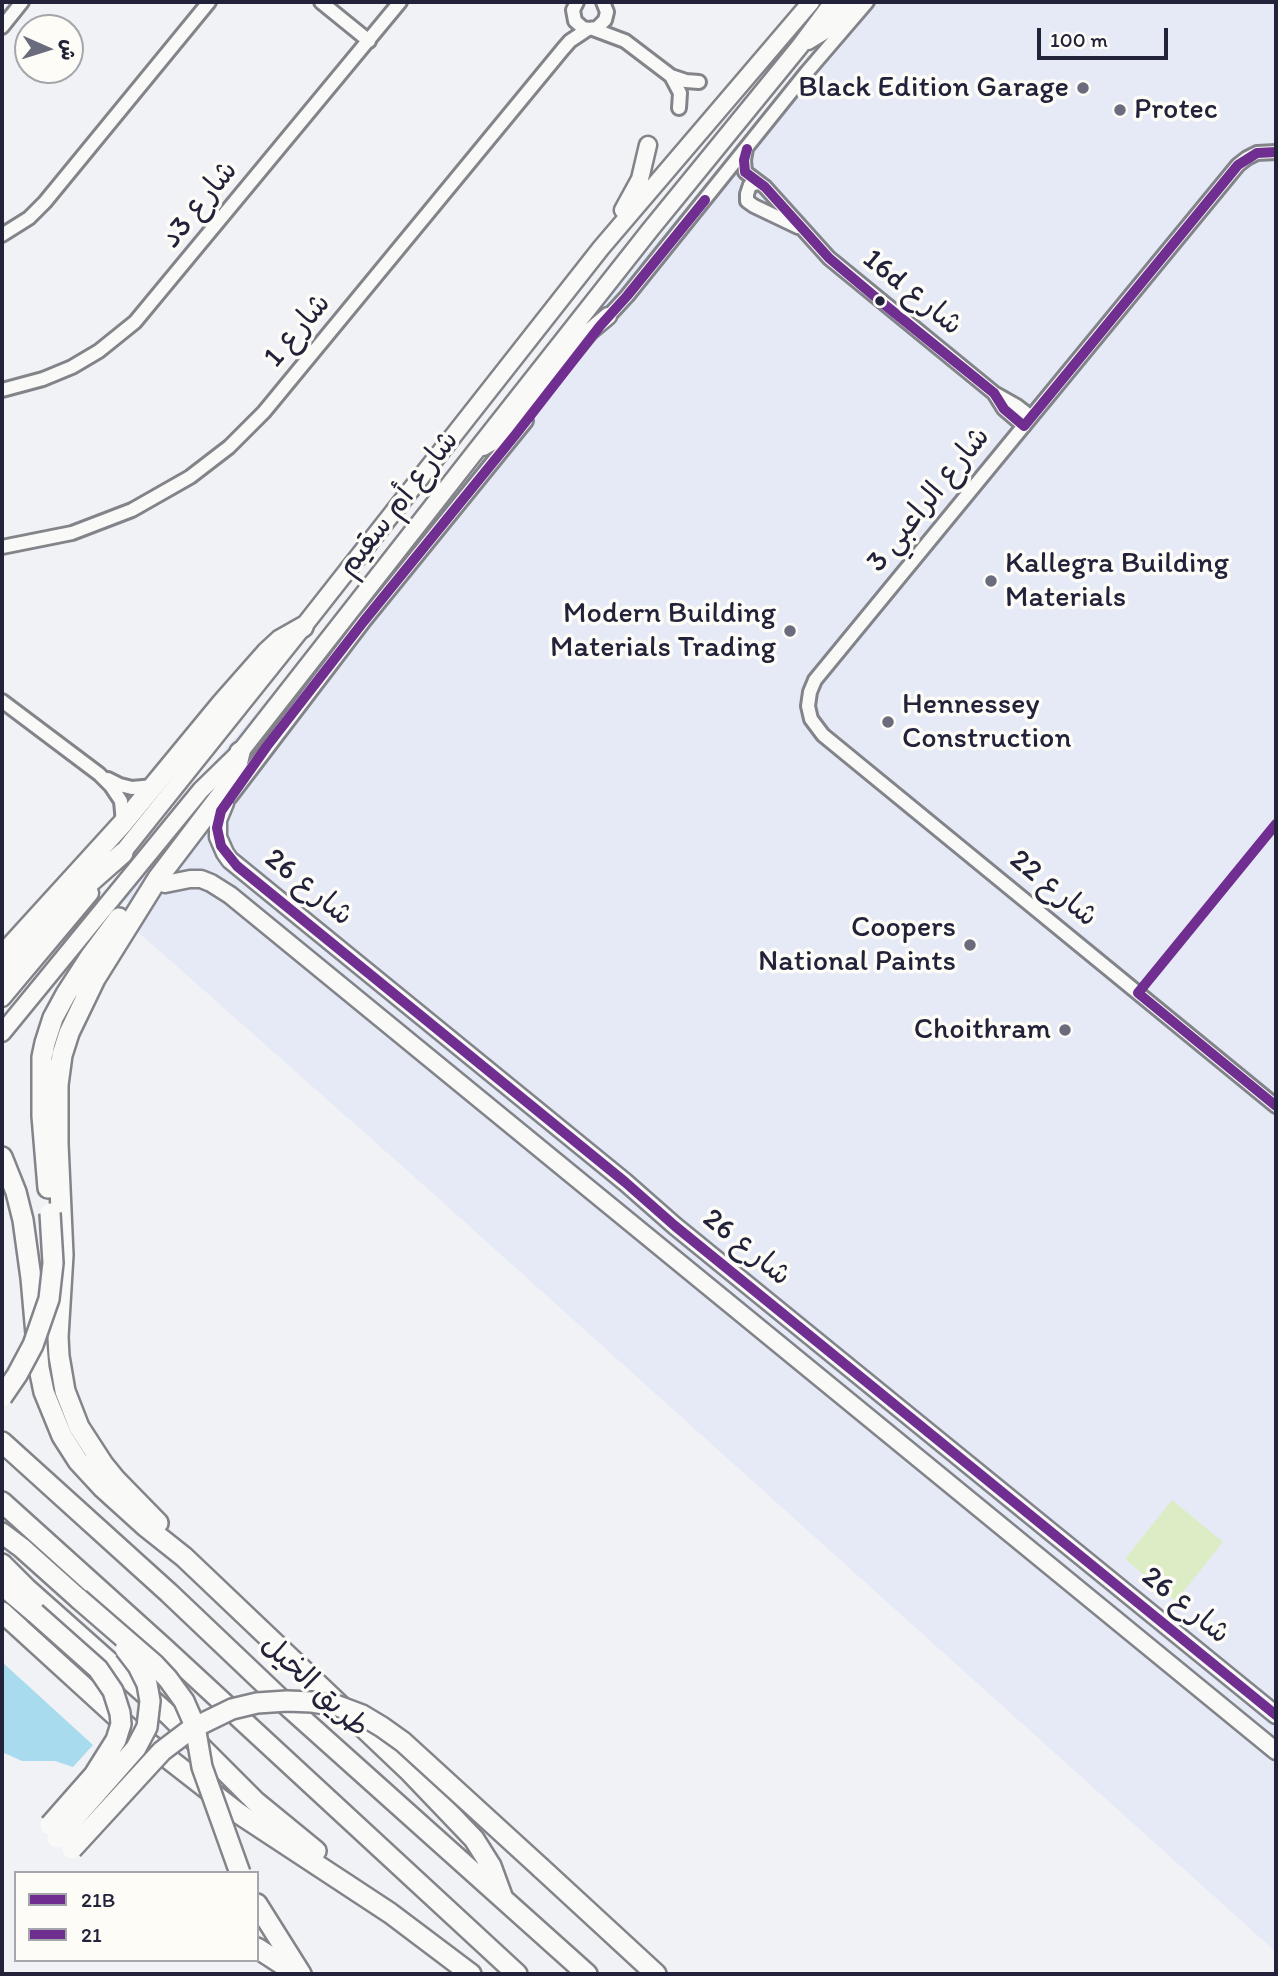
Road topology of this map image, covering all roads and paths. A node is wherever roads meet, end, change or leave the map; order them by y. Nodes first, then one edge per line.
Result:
1 (22, 2) edge
2 (209, 2) edge
3 (321, 2) edge
4 (400, 2) edge
5 (797, 2) edge
6 (811, 2) edge
7 (833, 2) edge
8 (851, 2) edge
9 (867, 2) edge
10 (573, 7) edge
11 (606, 8) edge
12 (2, 27) edge
13 (590, 29) junction
14 (779, 38) junction
15 (369, 41) junction
16 (625, 41) junction
17 (800, 46) junction
18 (563, 49) junction
19 (671, 76) junction
20 (699, 82) dead end
21 (679, 108) dead end
22 (648, 145) dead end
23 (747, 149) junction
24 (1273, 151) edge
25 (759, 183) junction
26 (802, 228) junction
27 (2, 235) edge
28 (601, 248) junction
29 (608, 316) junction
30 (2, 390) edge
31 (1027, 421) junction
32 (475, 452) junction
33 (2, 547) edge
34 (303, 627) junction
35 (2, 701) edge
36 (808, 706) joint
37 (236, 756) junction
38 (99, 774) junction
39 (154, 786) junction
40 (225, 803) junction
41 (123, 823) junction
42 (123, 852) junction
43 (165, 884) junction
44 (2, 956) edge
45 (2, 977) edge
46 (2, 998) edge
47 (406, 1004) junction
48 (81, 1005) junction
49 (372, 1012) junction
50 (2, 1033) edge
51 (1276, 1106) edge
52 (2, 1157) edge
53 (675, 1226) junction
54 (635, 1227) junction
55 (2, 1397) edge
56 (2, 1442) edge
57 (2, 1502) edge
58 (2, 1534) edge
59 (184, 1557) junction
60 (2, 1564) edge
61 (2, 1585) edge
62 (79, 1599) junction
63 (2, 1612) edge
64 (1276, 1715) edge
65 (1276, 1751) edge
66 (60, 1837) junction
67 (239, 1871) edge
68 (348, 1884) junction
69 (502, 1896) junction
70 (259, 1908) edge
71 (259, 1949) edge
72 (299, 1974) edge
73 (471, 1974) edge
74 (517, 1974) edge
75 (587, 1974) edge
76 (656, 1974) edge

1 - 12 street
2 - 27 street
3 - 15 street
4 - 15 street, شارع 3د
5 - 14 main road
6 - 14 main road, شارع أم سقيم
7 - 17 main road, شارع أم سقيم
8 - 17 main road
9 - 23 street
10 - 13 street
10 - 18 street, شارع 1
11 - 13 street, شارع 1
11 - 16 street
13 - 16 street
13 - 18 street, شارع 1
14 - 28 main road, شارع أم سقيم
15 - 30 street, شارع 3د
16 - 19 street
17 - 32 main road, شارع أم سقيم
18 - 33 street, شارع 1
19 - 20 street
19 - 21 street
22 - 28 main road
23 - 25 street, 16d شارع
23 - 29 street
24 - 31 street, شارع الراعبي 3
25 - 26 street, 16d شارع
25 - 26 street, 16d شارع
26 - 31 street, 16d شارع
28 - 34 main road, شارع أم سقيم
29 - 32 main road
29 - 40 street
31 - 36 street, شارع الراعبي 3
32 - 37 main road, شارع أم سقيم
34 - 39 highway
34 - 42 main road, شارع أم سقيم
35 - 38 street
36 - 51 street, شارع 22
37 - 48 highway
37 - 50 main road, شارع أم سقيم
37 - 55 highway, bridge
38 - 39 street
38 - 41 street
39 - 41 highway
40 - 43 street
40 - 47 main road, شارع 26
41 - 44 highway
42 - 45 highway
42 - 46 main road, شارع أم سقيم
43 - 48 street
43 - 49 main road, شارع 26
47 - 49 main road
47 - 53 main road, شارع 26
48 - 59 highway
49 - 54 main road, شارع 26
52 - 59 highway
53 - 54 main road
53 - 64 main road, شارع 26
54 - 65 main road, شارع 26
56 - 69 highway, طريق الخيل
57 - 74 highway
58 - 62 highway
59 - 69 highway
60 - 68 highway
61 - 66 highway, bridge
62 - 66 highway, bridge
62 - 67 highway, bridge
63 - 68 highway
66 - 76 highway, bridge
68 - 73 highway
69 - 75 highway, طريق الخيل
70 - 72 highway
71 - 72 highway

